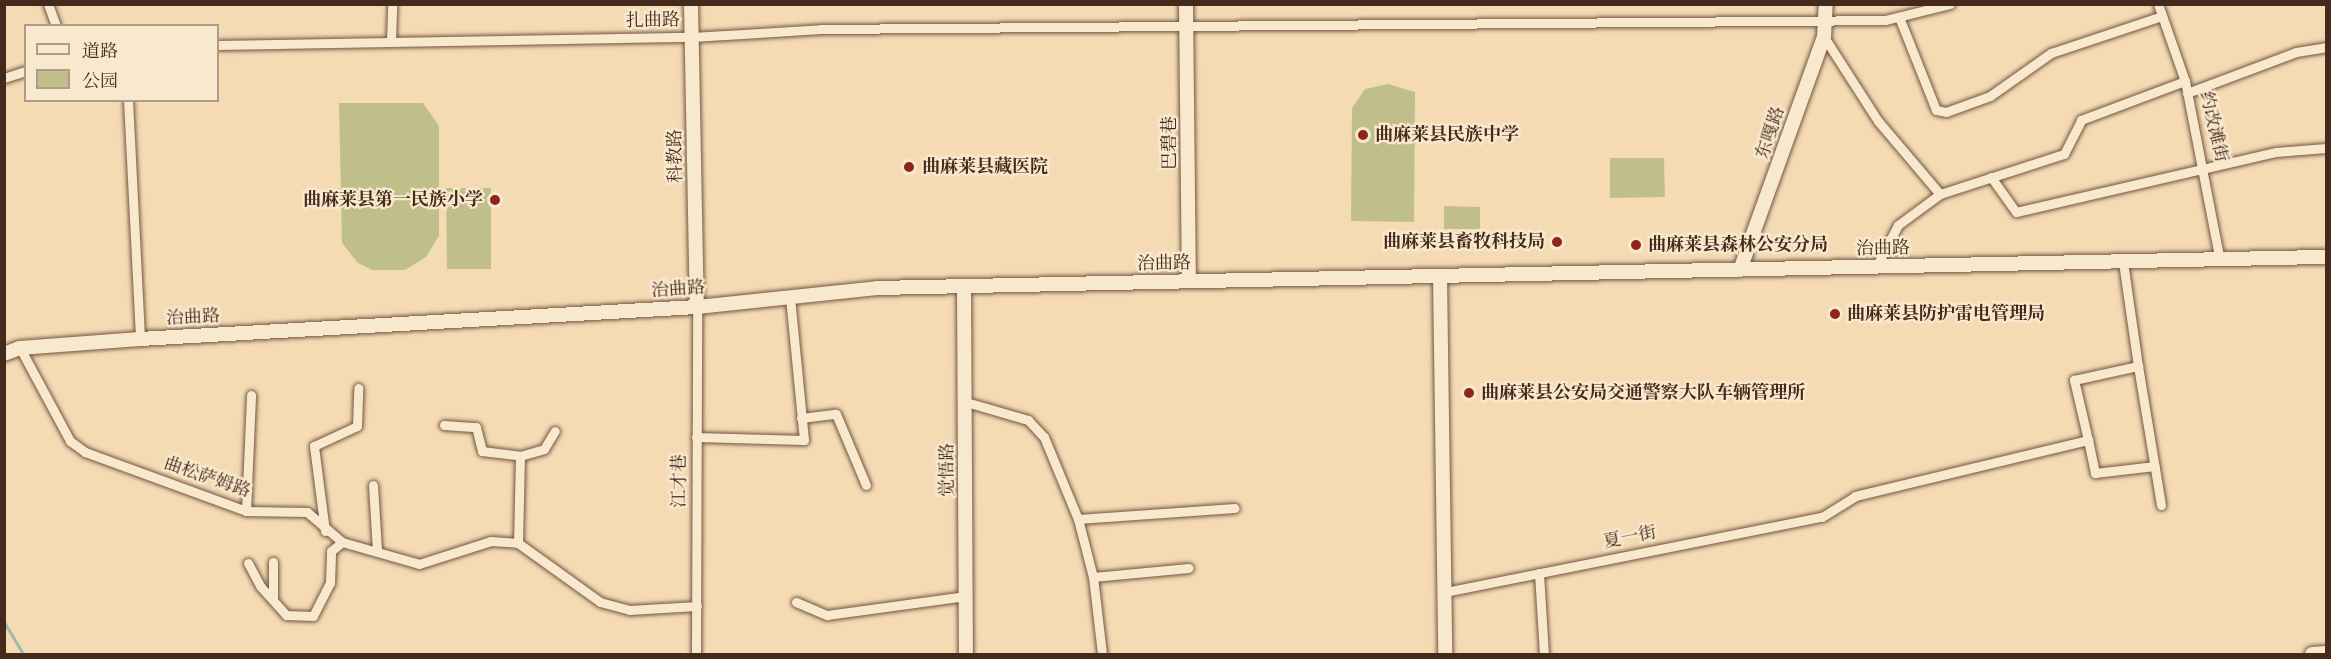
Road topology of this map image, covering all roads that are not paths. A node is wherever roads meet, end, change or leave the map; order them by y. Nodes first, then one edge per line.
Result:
1 (48, 4) edge
2 (392, 4) edge
3 (691, 4) edge
4 (1186, 4) edge
5 (1826, 4) edge
6 (1950, 4) edge
7 (2158, 4) edge
8 (2162, 16) junction
9 (1899, 17) junction
10 (1825, 21) junction
11 (55, 24) edge
12 (1187, 29) junction
13 (692, 37) junction
14 (1824, 37) junction
15 (391, 41) junction
16 (219, 45) edge
17 (2326, 47) edge
18 (24, 72) edge
19 (4, 78) edge
20 (2186, 81) junction
21 (2187, 93) junction
22 (128, 102) edge
23 (2326, 148) edge
24 (2206, 170) junction
25 (1991, 177) junction
26 (1940, 194) junction
27 (2326, 257) edge
28 (2220, 261) junction
29 (2124, 262) junction
30 (1876, 267) junction
31 (1740, 270) junction
32 (1440, 276) junction
33 (1189, 281) junction
34 (964, 286) junction
35 (790, 296) junction
36 (697, 307) junction
37 (140, 339) junction
38 (20, 348) junction
39 (4, 354) edge
40 (2138, 366) junction
41 (358, 388) dead end
42 (251, 395) dead end
43 (966, 402) junction
44 (801, 418) junction
45 (444, 425) dead end
46 (555, 431) dead end
47 (696, 437) junction
48 (2088, 440) junction
49 (520, 456) junction
50 (2155, 466) junction
51 (866, 484) dead end
52 (373, 485) dead end
53 (2162, 505) dead end
54 (1235, 508) dead end
55 (246, 511) junction
56 (1078, 519) junction
57 (325, 531) junction
58 (342, 542) junction
59 (518, 543) junction
60 (377, 550) dead end
61 (248, 562) dead end
62 (273, 562) dead end
63 (1189, 568) dead end
64 (1539, 573) junction
65 (1093, 578) junction
66 (1445, 592) junction
67 (966, 596) junction
68 (273, 598) dead end
69 (796, 602) dead end
70 (697, 606) junction
71 (2326, 653) edge
72 (696, 654) edge
73 (966, 654) edge
74 (1102, 654) edge
75 (1445, 654) edge
76 (1544, 654) edge
77 (2312, 654) edge

1 - 11 street
2 - 15 street
3 - 13 main road, 科教路
4 - 12 main road, 巴碧巷
5 - 10 main road, 东嘎路
6 - 9 street, 扎曲路
7 - 8 street, 约改滩街
8 - 9 street
8 - 20 street, 约改滩街
9 - 10 street, 扎曲路
10 - 12 street, 扎曲路
10 - 14 main road, 东嘎路
12 - 13 street, 扎曲路
12 - 33 main road, 巴碧巷
13 - 15 street, 扎曲路
13 - 36 main road, 科教路
14 - 26 street
14 - 31 main road, 东嘎路
15 - 16 street, 扎曲路
17 - 21 street
18 - 19 street
20 - 21 street, 约改滩街
20 - 25 street
21 - 24 street, 约改滩街
22 - 37 street
23 - 24 street
24 - 25 street
24 - 28 street, 约改滩街
25 - 26 street
26 - 30 street
27 - 28 main road, 治曲路
28 - 29 main road, 治曲路
29 - 30 main road, 治曲路
29 - 40 street
30 - 31 main road, 治曲路
31 - 32 main road, 治曲路
32 - 33 main road, 治曲路
32 - 66 main road
33 - 34 main road, 治曲路
34 - 35 main road, 治曲路
34 - 43 main road, 觉悟路
35 - 36 main road, 治曲路
35 - 44 street
36 - 37 main road, 治曲路
36 - 47 street, 江才巷
37 - 38 main road, 治曲路
38 - 39 main road, 治曲路
38 - 55 street, 曲松萨姆路
40 - 48 street
40 - 50 street
41 - 57 street
42 - 55 street
43 - 56 street
43 - 67 main road, 觉悟路
44 - 47 street
44 - 51 street
45 - 49 street
46 - 49 street
47 - 70 street, 江才巷
48 - 50 street
48 - 64 street, 夏一街
49 - 59 street
50 - 53 street
52 - 60 street
54 - 56 street
55 - 57 street, 曲松萨姆路
56 - 65 street
57 - 58 street, 曲松萨姆路
58 - 59 street, 曲松萨姆路
58 - 61 street
59 - 70 street
62 - 68 street
63 - 65 street
64 - 66 street, 夏一街
64 - 76 street
65 - 74 street
66 - 75 main road
67 - 69 street
67 - 73 main road, 觉悟路
70 - 72 street, 江才巷
71 - 77 main road

